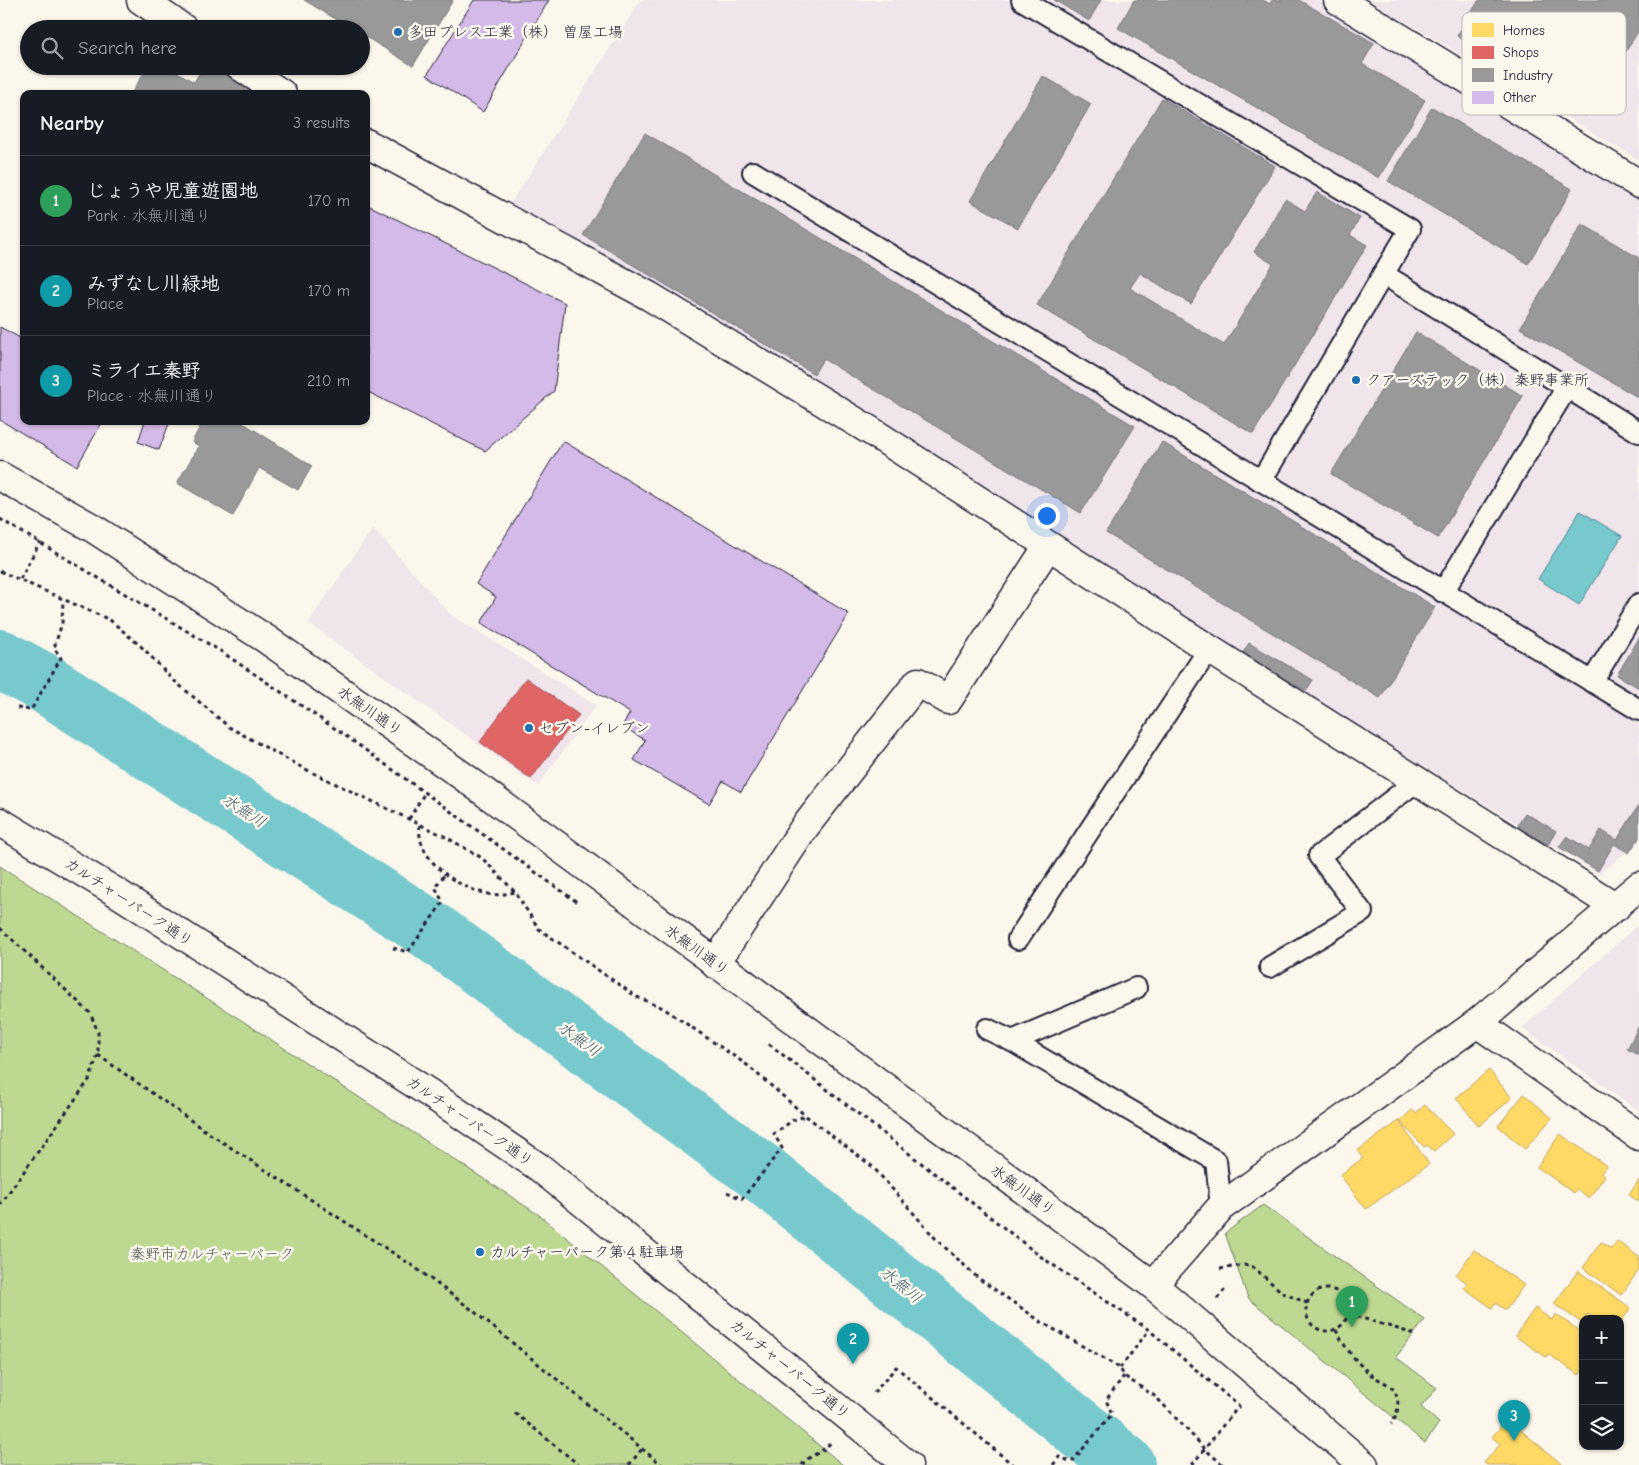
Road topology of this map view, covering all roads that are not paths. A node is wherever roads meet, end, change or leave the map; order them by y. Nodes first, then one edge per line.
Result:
1 (141, 0) edge
2 (1022, 0) edge
3 (1338, 0) edge
4 (171, 20) edge
5 (254, 75) edge
6 (1462, 76) edge
7 (276, 90) edge
8 (1526, 115) edge
9 (370, 144) edge
10 (753, 172) dead end
11 (1639, 184) edge
12 (1383, 274) junction
13 (1567, 387) junction
14 (1639, 432) edge
15 (0, 476) edge
16 (1261, 481) junction
17 (1048, 546) junction
18 (1443, 592) junction
19 (1639, 604) edge
20 (1209, 649) junction
21 (1592, 682) junction
22 (1639, 710) edge
23 (1417, 781) junction
24 (0, 822) edge
25 (1639, 886) edge
26 (1616, 907) junction
27 (1018, 939) dead end
28 (715, 964) junction
29 (1270, 967) dead end
30 (1136, 988) dead end
31 (1477, 1023) junction
32 (986, 1029) dead end
33 (1012, 1041) junction
34 (1639, 1136) edge
35 (1221, 1207) junction
36 (1153, 1285) junction
37 (908, 1465) edge
38 (1364, 1465) edge

1 - 4 street
2 - 12 lane
3 - 6 street
5 - 7 street
8 - 11 street
9 - 17 street
10 - 16 lane
12 - 13 lane
12 - 16 lane
13 - 14 lane
13 - 18 lane
15 - 28 street, 水無川通り
16 - 18 lane
17 - 20 street
17 - 28 street
18 - 21 lane
19 - 21 lane
20 - 23 street
20 - 27 lane
21 - 22 lane
23 - 26 street
23 - 29 lane
24 - 37 street, カルチャーパーク通り
25 - 26 street
26 - 31 street
28 - 36 street, 水無川通り
30 - 33 lane
31 - 34 street
31 - 35 street
32 - 33 lane
33 - 35 lane
35 - 36 street
36 - 38 street, 水無川通り

